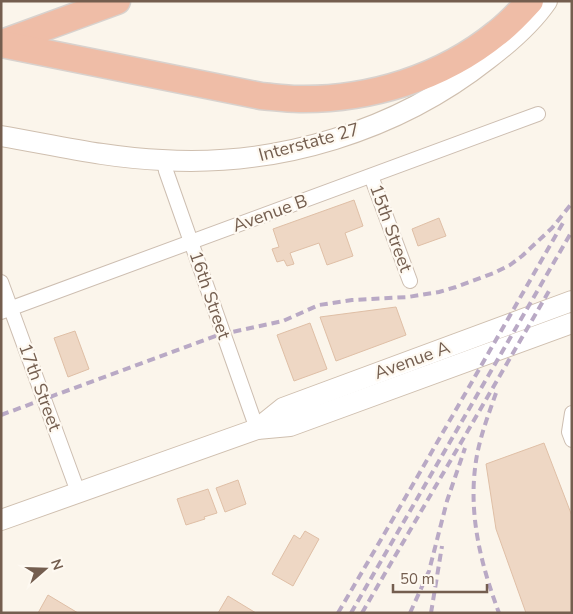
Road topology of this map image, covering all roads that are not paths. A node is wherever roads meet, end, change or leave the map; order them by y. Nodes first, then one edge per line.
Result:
1 (118, 1) edge
2 (530, 1) edge
3 (547, 1) edge
4 (1, 44) edge
5 (538, 114) dead end
6 (1, 136) edge
7 (164, 161) junction
8 (371, 176) junction
9 (191, 242) junction
10 (410, 281) dead end
11 (1, 282) edge
12 (572, 302) edge
13 (6, 310) edge
14 (572, 324) edge
15 (572, 413) edge
16 (257, 429) junction
17 (572, 440) edge
18 (78, 492) junction
19 (1, 520) edge

1 - 4 highway
2 - 4 highway
3 - 7 main road, Interstate 27
5 - 8 street, Avenue B
6 - 7 main road, Interstate 27
7 - 9 street, 16th Street
8 - 9 street, Avenue B
8 - 10 street, 15th Street
9 - 13 street, Avenue B
9 - 16 street, 16th Street
11 - 13 street, 17th Street
12 - 16 main road, Avenue A
13 - 18 street, 17th Street
14 - 16 main road, Avenue A
15 - 17 street
16 - 18 main road, Avenue A
18 - 19 main road, Avenue A

